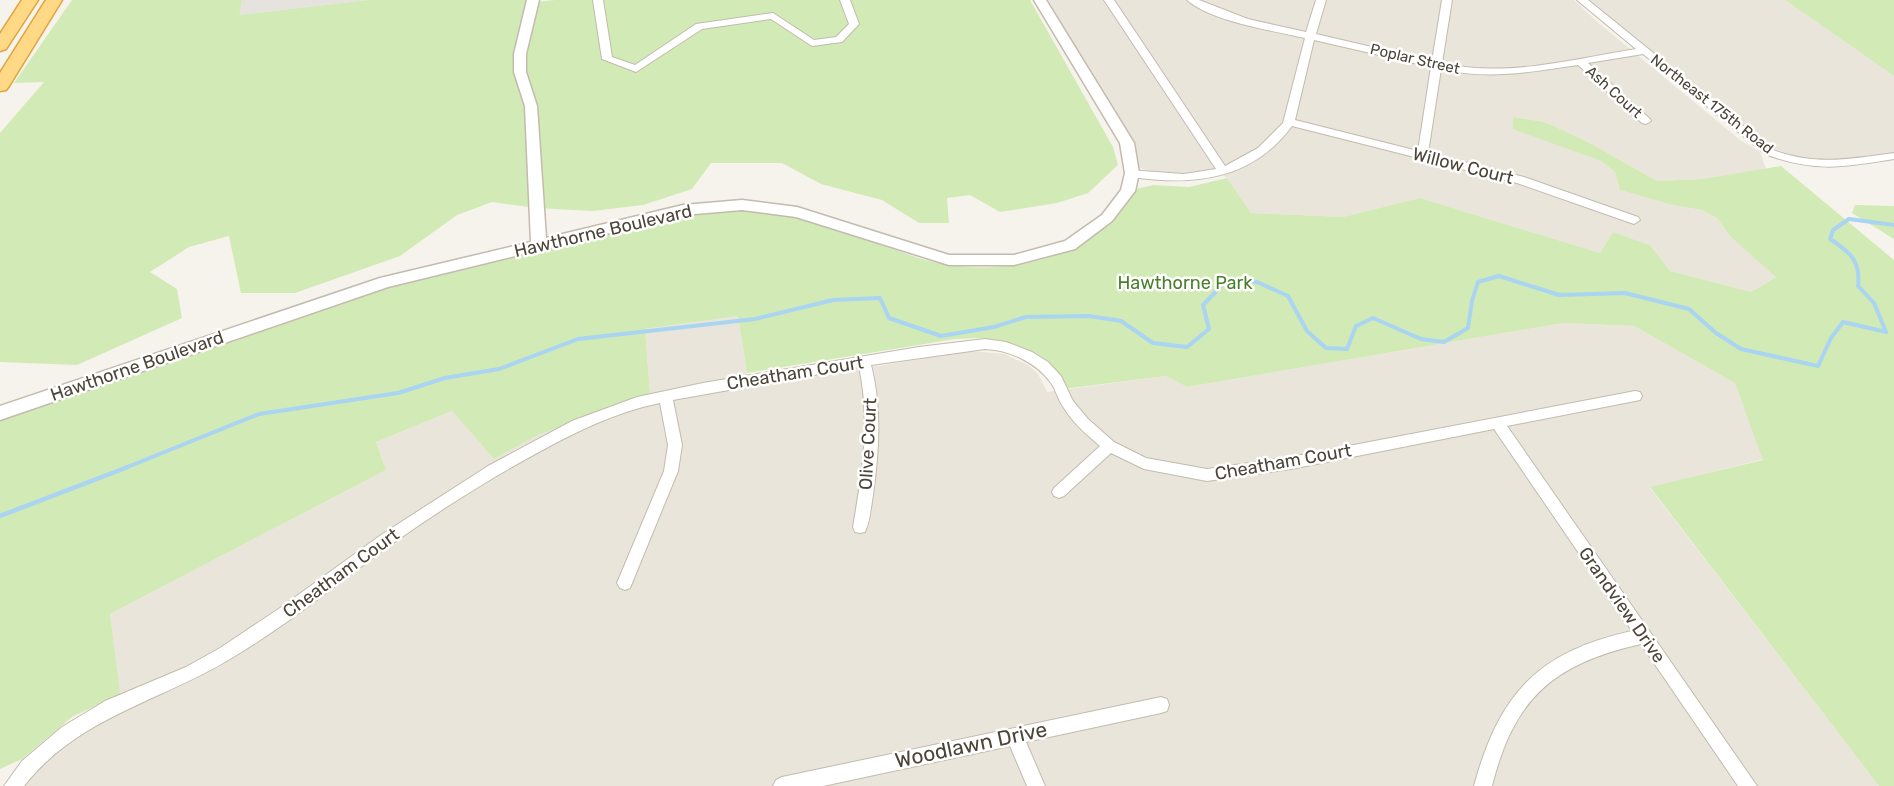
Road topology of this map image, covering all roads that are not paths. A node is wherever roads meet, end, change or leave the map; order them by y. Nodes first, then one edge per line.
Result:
1 (22, 0) edge
2 (30, 0) edge
3 (54, 0) edge
4 (60, 0) edge
5 (533, 0) edge
6 (598, 0) edge
7 (845, 0) edge
8 (1040, 0) edge
9 (1109, 0) edge
10 (1192, 0) edge
11 (1321, 0) edge
12 (1447, 0) edge
13 (1582, 0) edge
14 (16, 21) junction
15 (42, 21) junction
16 (1309, 34) junction
17 (0, 46) edge
18 (1644, 51) junction
19 (1581, 62) junction
20 (1436, 65) junction
21 (0, 86) edge
22 (1646, 121) dead end
23 (1289, 122) junction
24 (1894, 156) edge
25 (1422, 157) junction
26 (1223, 172) junction
27 (1132, 173) junction
28 (1634, 220) dead end
29 (539, 246) junction
30 (864, 362) junction
31 (665, 396) junction
32 (1635, 396) dead end
33 (0, 413) edge
34 (1497, 423) junction
35 (1109, 446) junction
36 (1059, 492) dead end
37 (860, 527) dead end
38 (625, 583) dead end
39 (1644, 636) junction
40 (1161, 705) dead end
41 (1015, 736) junction
42 (14, 786) edge
43 (786, 786) edge
44 (1036, 786) edge
45 (1483, 786) edge
46 (1748, 786) edge

1 - 14 highway
2 - 14 highway
3 - 15 highway
4 - 15 highway
5 - 29 street
6 - 7 street
8 - 27 street
9 - 26 street
10 - 16 street, Poplar Street
11 - 16 street
12 - 20 street
13 - 18 street, Northeast 175th Road
14 - 17 highway
15 - 21 highway
16 - 20 street, Poplar Street
16 - 23 street
18 - 19 street, Poplar Street
18 - 24 street, Northeast 175th Road
19 - 20 street, Poplar Street
19 - 22 street, Ash Court
20 - 25 street
23 - 25 street, Willow Court
23 - 26 street
25 - 28 street, Willow Court
26 - 27 street
27 - 29 street, Hawthorne Boulevard
29 - 33 street, Hawthorne Boulevard
30 - 31 street, Cheatham Court
30 - 35 street, Cheatham Court
30 - 37 street, Olive Court
31 - 38 street
31 - 42 street, Cheatham Court
32 - 34 street, Cheatham Court
34 - 35 street, Cheatham Court
34 - 39 street, Grandview Drive
35 - 36 street
39 - 45 street
39 - 46 street, Grandview Drive
40 - 41 street, Woodlawn Drive
41 - 43 street, Woodlawn Drive
41 - 44 street

